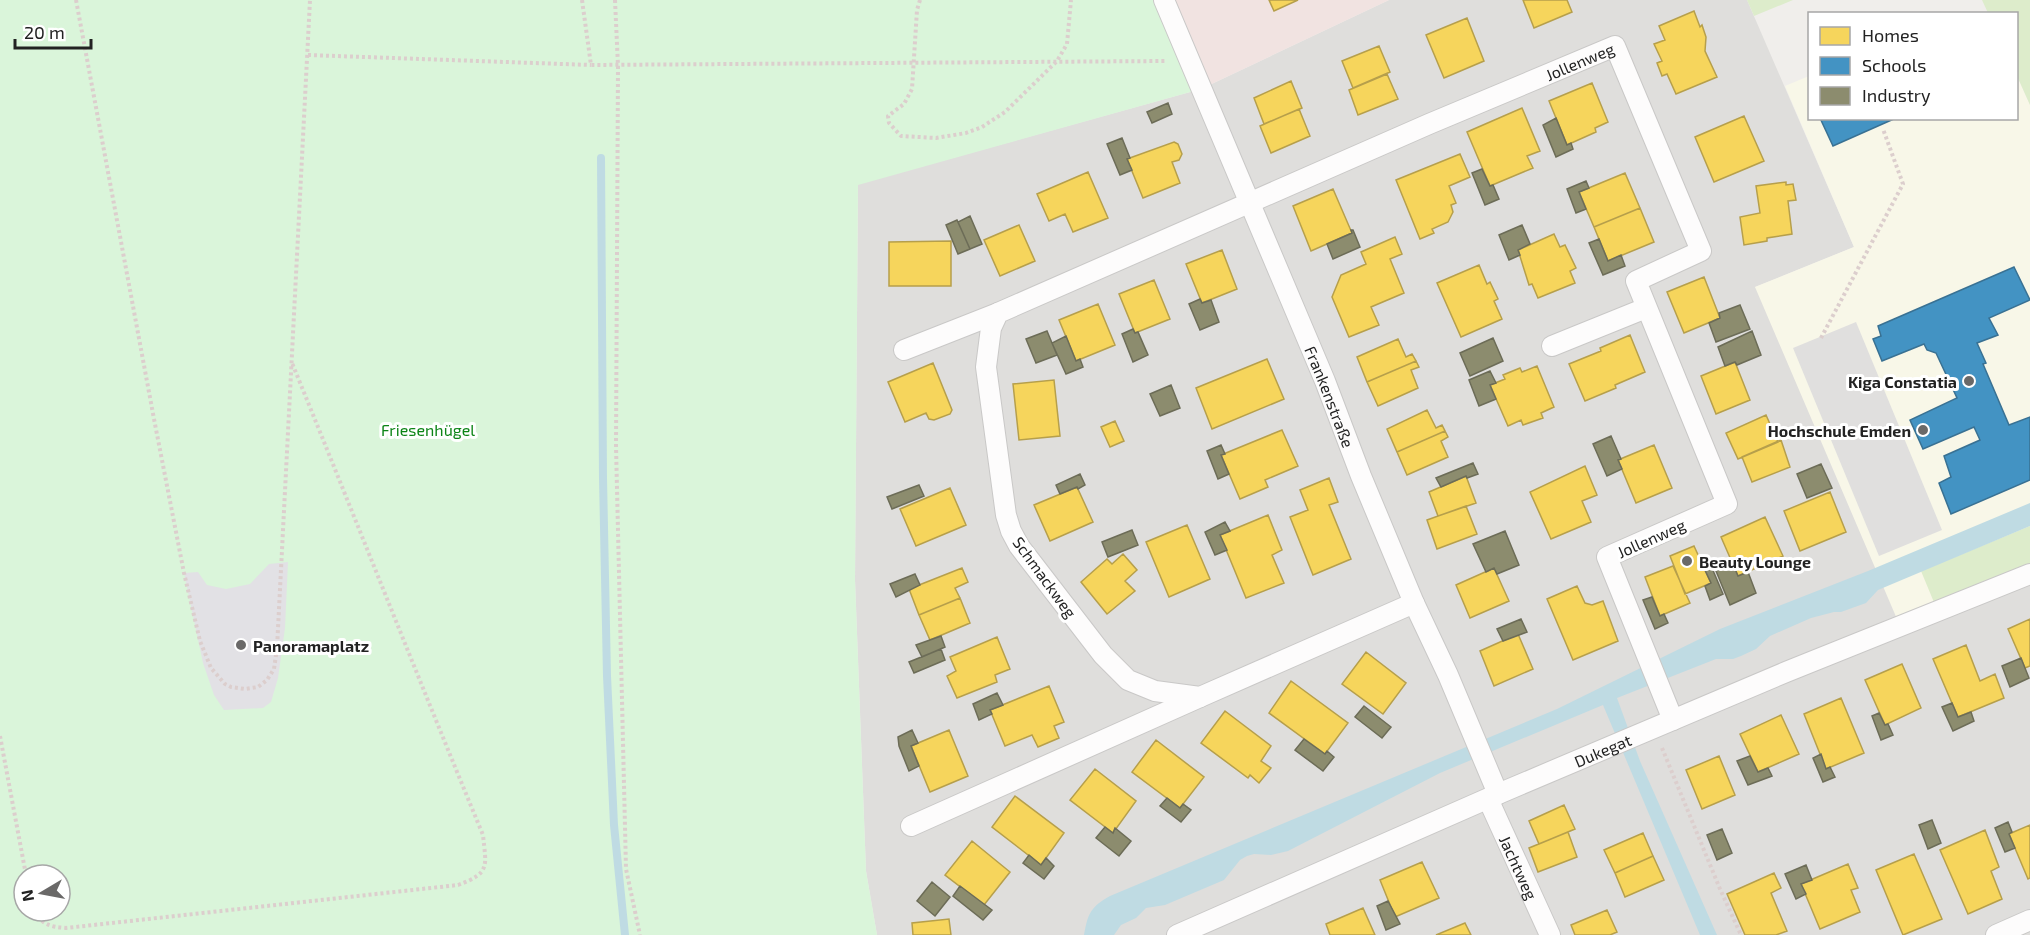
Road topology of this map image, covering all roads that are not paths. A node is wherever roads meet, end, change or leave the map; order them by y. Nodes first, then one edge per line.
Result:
1 (1164, 0) edge
2 (1249, 202) junction
3 (1646, 308) junction
4 (998, 313) junction
5 (1552, 346) dead end
6 (904, 350) dead end
7 (2030, 574) edge
8 (1414, 603) junction
9 (1200, 697) junction
10 (1673, 720) junction
11 (1493, 796) junction
12 (910, 826) dead end
13 (2030, 920) edge
14 (1177, 935) edge
15 (1550, 935) edge
16 (1996, 935) edge

1 - 2 street, Frankenstraße
2 - 3 street, Jollenweg
2 - 4 street
2 - 8 street, Frankenstraße
3 - 5 street
3 - 10 street, Jollenweg
4 - 6 street
4 - 9 street, Schmackweg
7 - 10 street, Dukegat
8 - 9 street
8 - 11 street, Frankenstraße
9 - 12 street
10 - 11 street, Dukegat
11 - 14 street, Dukegat
11 - 15 street, Jachtweg
13 - 16 street

